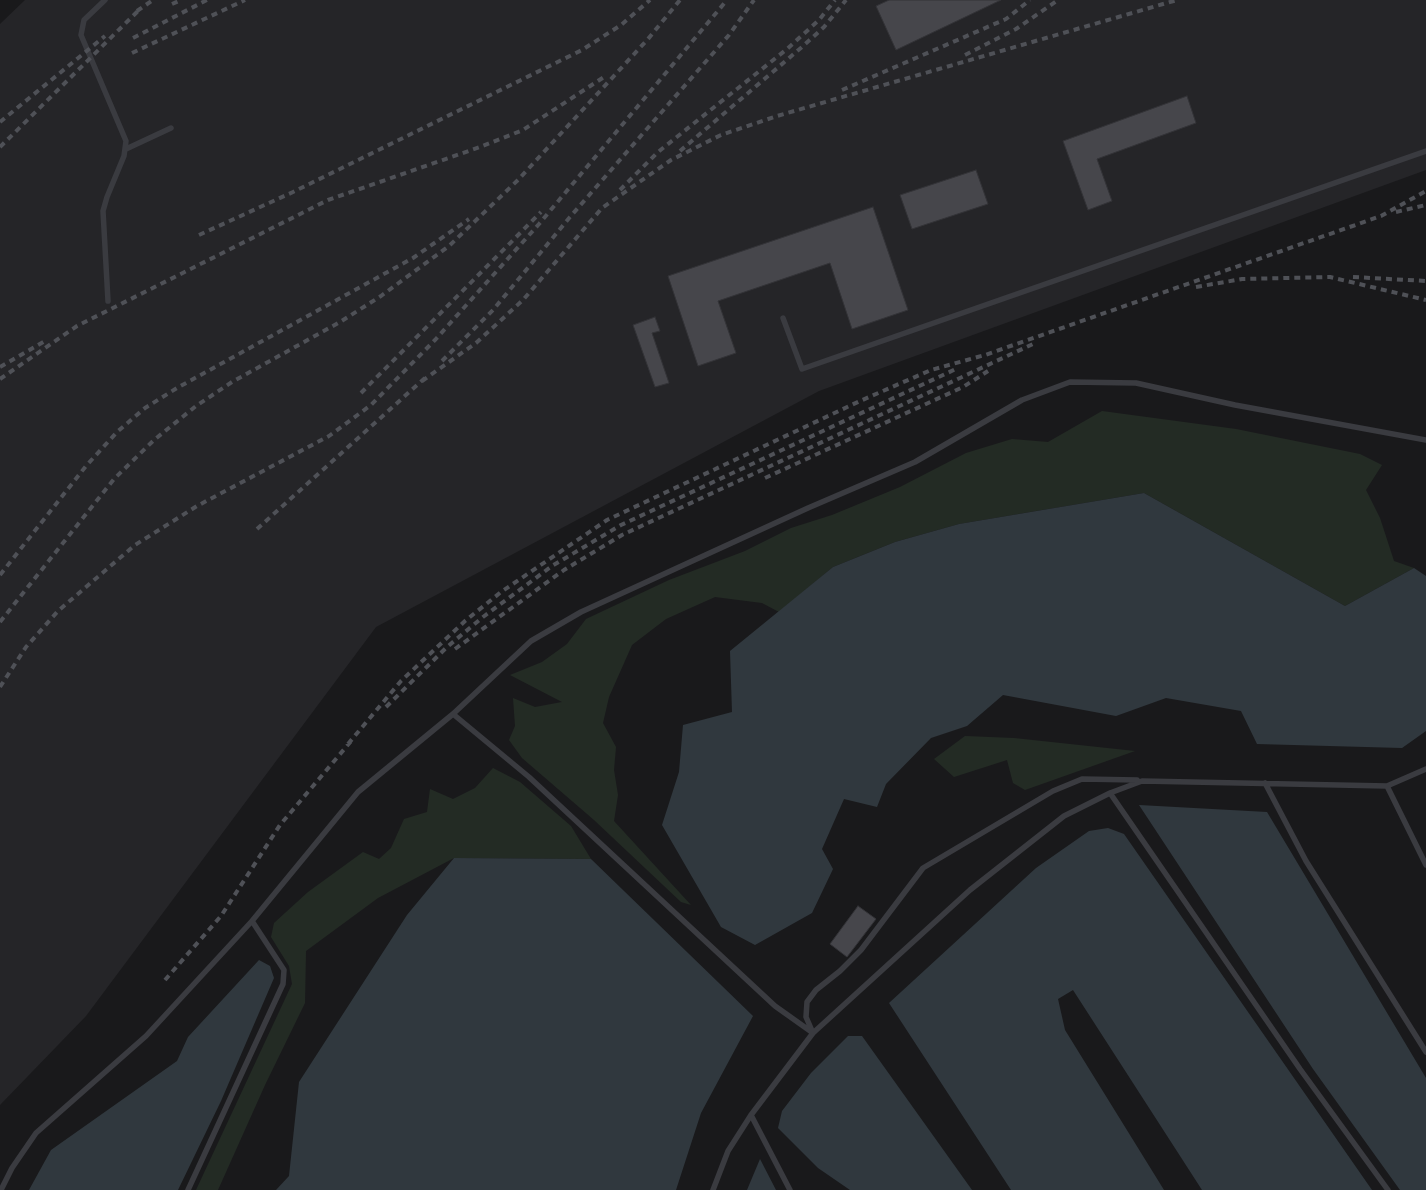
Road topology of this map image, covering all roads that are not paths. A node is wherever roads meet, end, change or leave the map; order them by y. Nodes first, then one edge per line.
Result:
1 (105, 0) edge
2 (171, 128) dead end
3 (126, 149) junction
4 (1426, 151) edge
5 (108, 301) dead end
6 (783, 318) dead end
7 (1426, 440) edge
8 (453, 714) junction
9 (1426, 769) edge
10 (1142, 781) junction
11 (1265, 783) junction
12 (1387, 786) junction
13 (1110, 793) junction
14 (1426, 865) edge
15 (252, 921) junction
16 (813, 1033) junction
17 (1426, 1052) edge
18 (751, 1114) junction
19 (2, 1190) edge
20 (188, 1190) edge
21 (713, 1190) edge
22 (790, 1190) edge
23 (1388, 1190) edge

1 - 3 lane
2 - 3 lane
3 - 5 lane
4 - 6 lane
7 - 8 lane
8 - 15 lane
8 - 16 lane
9 - 12 lane
10 - 11 lane
10 - 13 lane
10 - 16 lane
11 - 12 lane
11 - 17 lane
12 - 14 lane
13 - 16 lane
13 - 23 lane
15 - 19 lane
15 - 20 lane
16 - 18 lane
18 - 21 lane
18 - 22 lane

